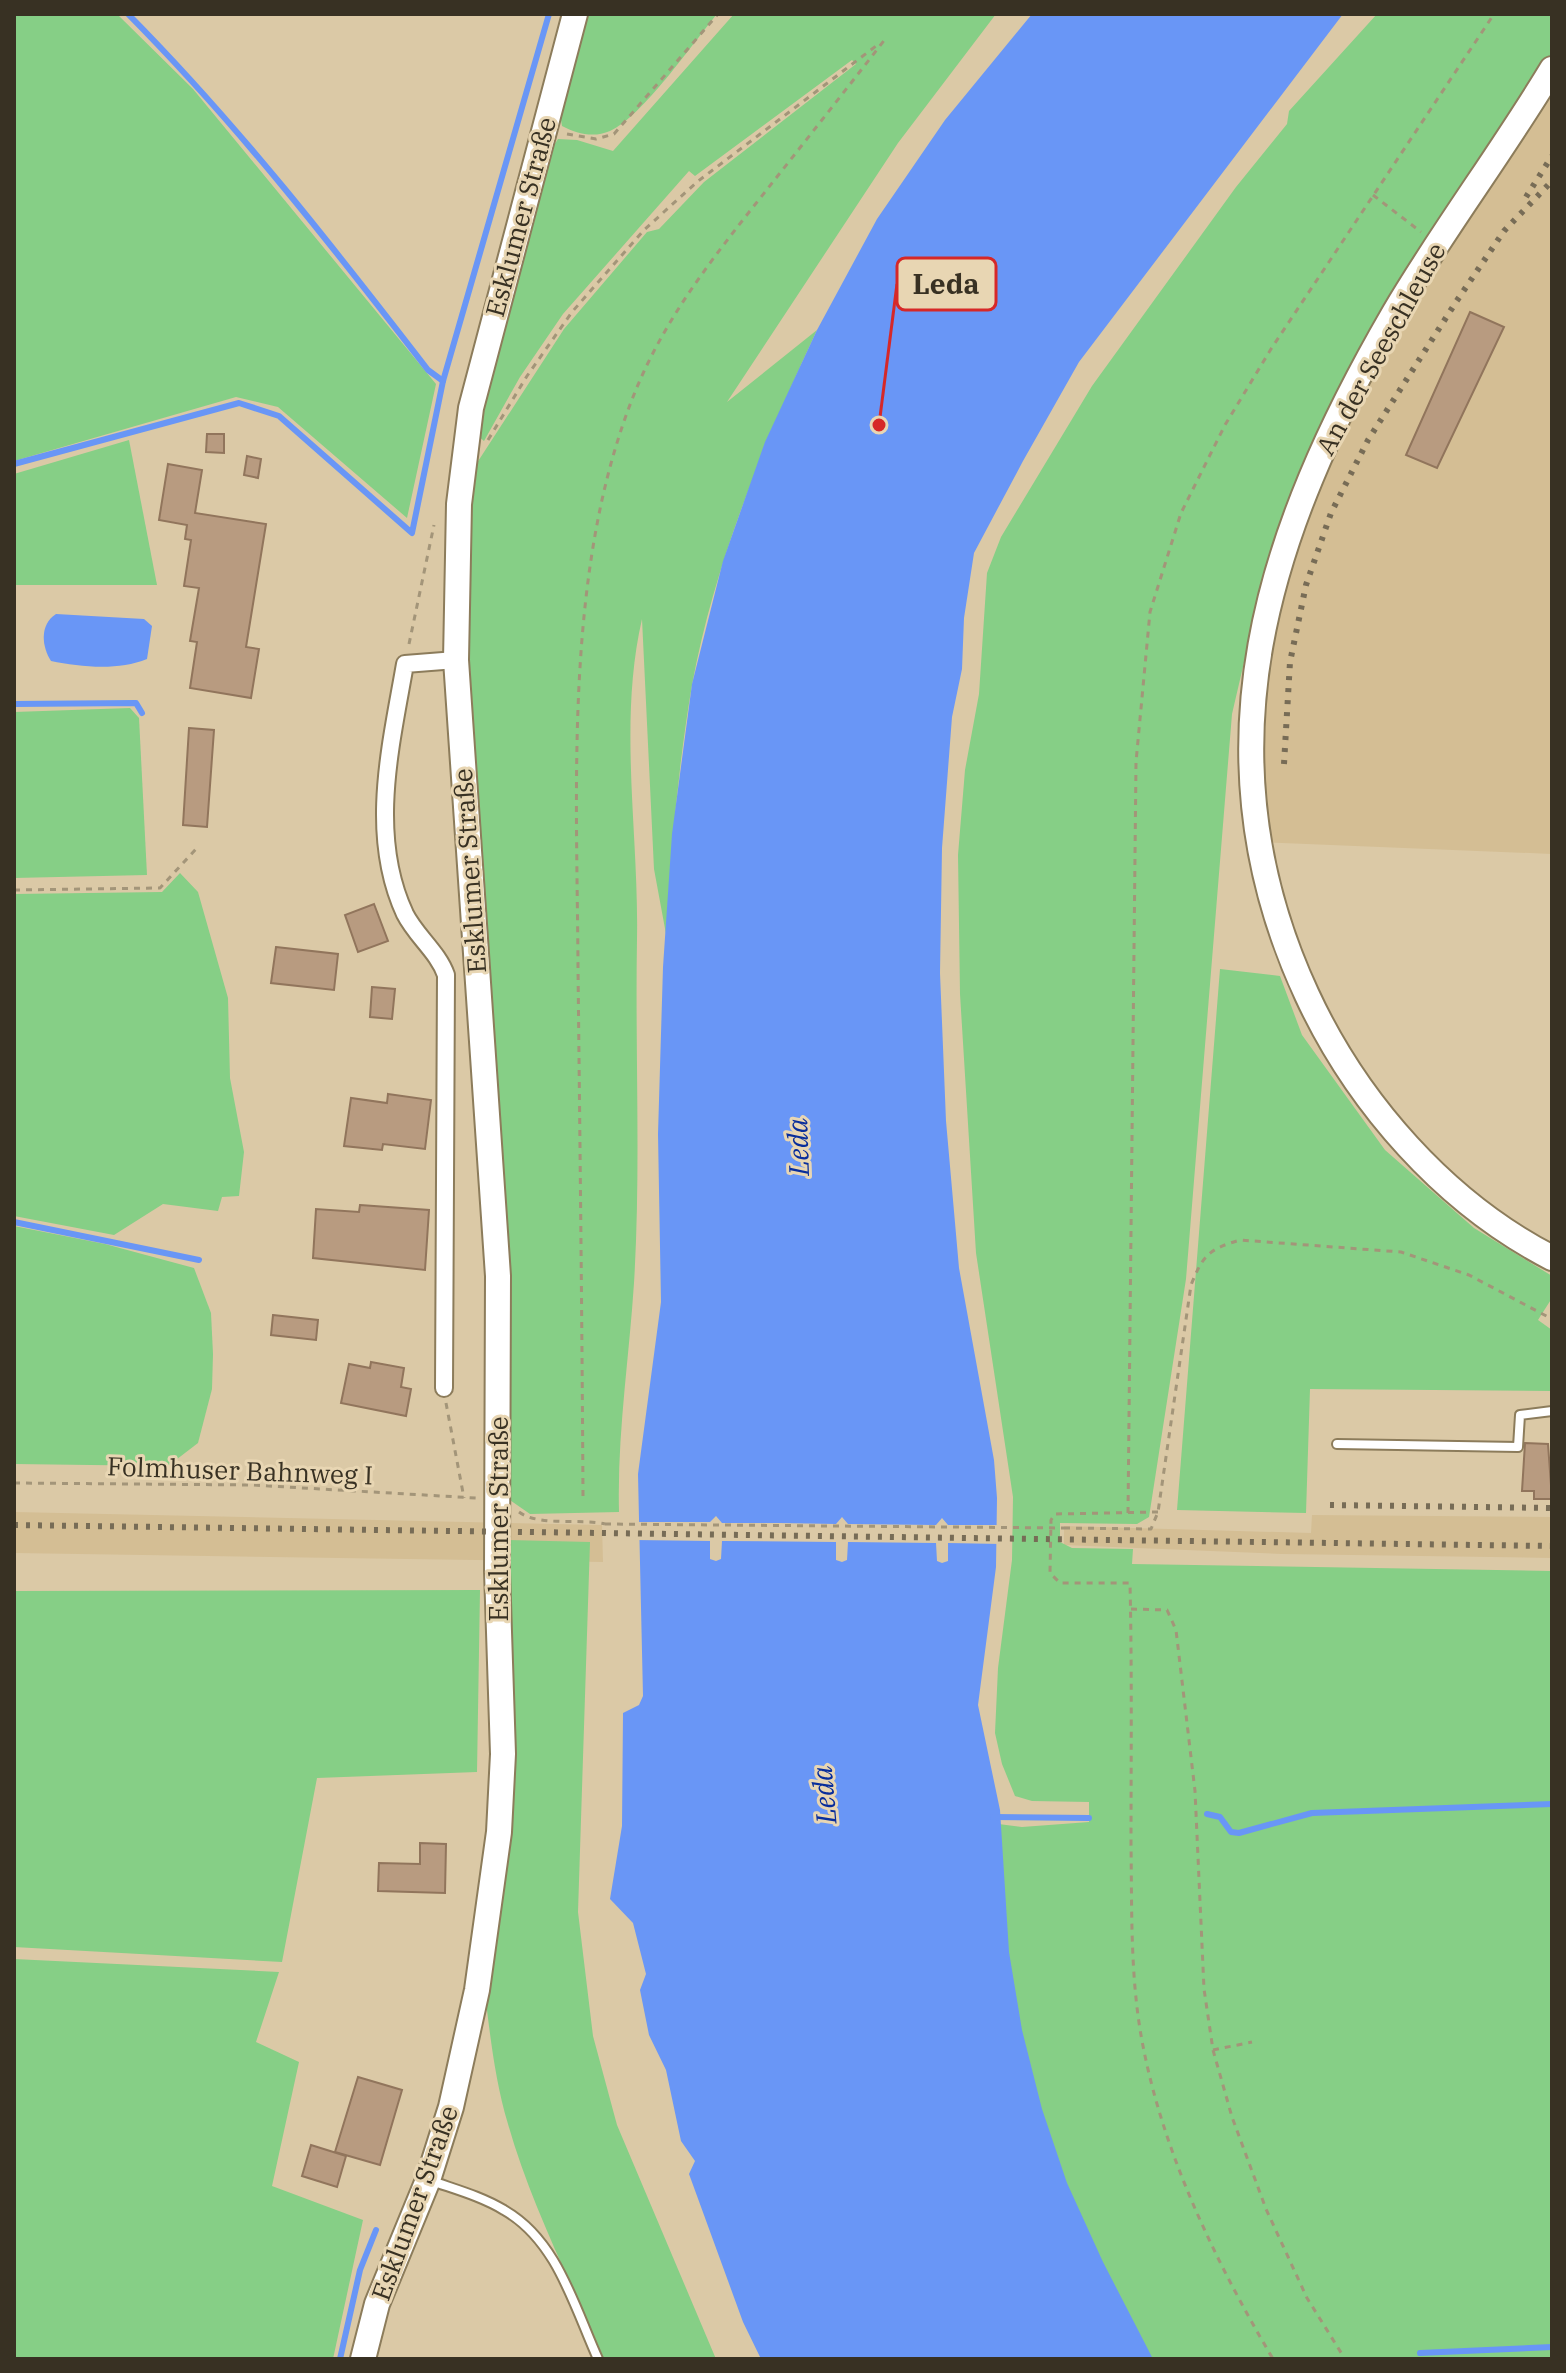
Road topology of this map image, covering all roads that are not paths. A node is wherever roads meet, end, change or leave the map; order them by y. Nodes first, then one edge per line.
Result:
1 (575, 14) edge
2 (1552, 69) edge
3 (456, 660) junction
4 (1552, 1258) edge
5 (444, 1388) road end
6 (1552, 1411) edge
7 (1337, 1444) dead end
8 (428, 2180) junction
9 (363, 2359) edge
10 (598, 2359) edge

1 - 3 street, Esklumer Straße
2 - 4 street, An der Seeschleuse
3 - 5 street, Esklumer Straße
3 - 8 street, Esklumer Straße
6 - 7 lane
8 - 9 street, Esklumer Straße
8 - 10 lane

